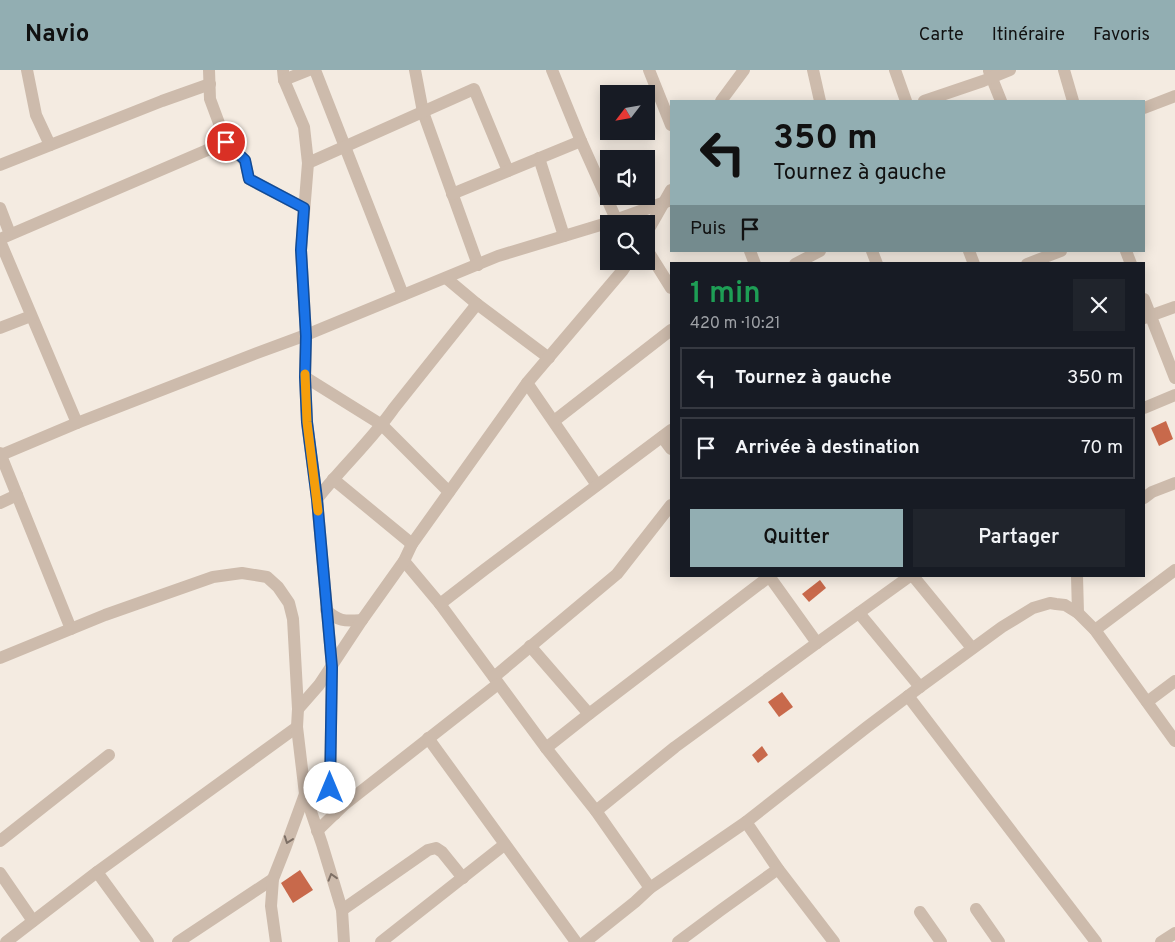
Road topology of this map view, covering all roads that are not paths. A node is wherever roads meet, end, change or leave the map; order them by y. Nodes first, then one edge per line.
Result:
1 (27, 70) edge
2 (209, 70) edge
3 (309, 70) edge
4 (316, 70) edge
5 (415, 70) edge
6 (552, 70) edge
7 (649, 70) edge
8 (813, 70) edge
9 (895, 70) edge
10 (1010, 70) edge
11 (1064, 70) edge
12 (738, 73) edge
13 (990, 73) edge
14 (284, 75) edge
15 (210, 84) junction
16 (1175, 96) edge
17 (722, 100) edge
18 (820, 100) edge
19 (906, 100) edge
20 (926, 100) edge
21 (1001, 100) edge
22 (1073, 100) edge
23 (1145, 108) edge
24 (423, 112) junction
25 (670, 122) edge
26 (580, 141) junction
27 (226, 142) junction
28 (50, 145) junction
29 (346, 147) junction
30 (539, 158) junction
31 (308, 163) junction
32 (0, 165) edge
33 (508, 171) junction
34 (452, 194) junction
35 (667, 202) edge
36 (0, 208) edge
37 (304, 208) junction
38 (614, 215) edge
39 (628, 215) edge
40 (655, 220) edge
41 (600, 224) edge
42 (564, 236) junction
43 (3, 238) edge
44 (818, 252) edge
45 (1057, 255) edge
46 (655, 262) edge
47 (799, 262) edge
48 (1034, 262) edge
49 (478, 265) junction
50 (623, 270) edge
51 (446, 278) junction
52 (670, 286) edge
53 (403, 295) junction
54 (477, 304) junction
55 (1175, 307) edge
56 (31, 316) junction
57 (1147, 317) edge
58 (0, 328) edge
59 (670, 331) edge
60 (306, 336) junction
61 (549, 358) junction
62 (305, 377) junction
63 (1175, 378) edge
64 (527, 383) junction
65 (1175, 395) edge
66 (1145, 408) edge
67 (554, 421) junction
68 (77, 423) junction
69 (382, 425) junction
70 (666, 433) edge
71 (670, 446) edge
72 (0, 454) edge
73 (333, 479) junction
74 (1175, 483) edge
75 (597, 484) junction
76 (449, 492) junction
77 (17, 495) junction
78 (1145, 497) edge
79 (317, 499) junction
80 (0, 503) edge
81 (670, 506) edge
82 (412, 544) junction
83 (404, 561) junction
84 (1175, 570) edge
85 (769, 577) edge
86 (771, 577) edge
87 (911, 577) edge
88 (913, 577) edge
89 (1077, 577) edge
90 (440, 604) junction
91 (326, 610) junction
92 (859, 613) junction
93 (1078, 613) junction
94 (362, 620) junction
95 (70, 629) junction
96 (1094, 630) junction
97 (817, 642) junction
98 (530, 646) junction
99 (972, 648) junction
100 (0, 658) edge
101 (332, 667) junction
102 (496, 680) junction
103 (1175, 681) edge
104 (920, 687) junction
105 (908, 696) junction
106 (1147, 702) junction
107 (298, 709) junction
108 (589, 714) junction
109 (298, 727) junction
110 (428, 738) junction
111 (1175, 741) edge
112 (546, 748) junction
113 (109, 755) dead end
114 (305, 794) junction
115 (596, 811) junction
116 (335, 814) junction
117 (746, 822) junction
118 (317, 831) junction
119 (0, 841) edge
120 (504, 845) junction
121 (778, 869) junction
122 (97, 872) junction
123 (0, 873) edge
124 (462, 878) junction
125 (273, 879) junction
126 (650, 888) junction
127 (976, 909) dead end
128 (342, 910) junction
129 (920, 912) dead end
130 (33, 921) junction
131 (1175, 933) edge
132 (827, 939) edge
133 (6, 942) edge
134 (148, 942) edge
135 (178, 942) edge
136 (276, 942) edge
137 (344, 942) edge
138 (381, 942) edge
139 (576, 942) edge
140 (585, 942) edge
141 (678, 942) edge
142 (941, 942) edge
143 (999, 942) edge
144 (1096, 942) edge
145 (1161, 942) edge

1 - 28 street
2 - 15 street
3 - 14 street
4 - 29 street
5 - 24 street
6 - 26 street
7 - 25 street
8 - 18 street
9 - 19 street
10 - 13 street
11 - 22 street
12 - 17 street
13 - 20 street
13 - 21 street
14 - 31 street
15 - 27 street
15 - 28 street
16 - 23 street
24 - 29 street
24 - 33 street
24 - 34 street
26 - 30 street
26 - 38 street
27 - 37 street
27 - 43 street
28 - 32 street
29 - 31 street
29 - 53 street
30 - 33 street
30 - 42 street
31 - 37 street
33 - 34 street
34 - 49 street
35 - 39 street
35 - 40 street
36 - 43 street
37 - 60 street
41 - 42 street
42 - 49 street
43 - 56 street
44 - 47 street
45 - 48 street
46 - 52 street
49 - 51 street
50 - 61 street
51 - 53 street
51 - 54 street
53 - 60 street
54 - 61 street
54 - 69 street
55 - 57 street
56 - 58 street
56 - 68 street
57 - 63 street
59 - 67 street
60 - 62 street
60 - 68 street
61 - 64 street
62 - 69 street
62 - 79 street
64 - 67 street
64 - 76 street
65 - 66 street
67 - 75 street
68 - 72 street
69 - 73 street
69 - 76 street
70 - 71 street
70 - 75 street
72 - 77 street
73 - 79 street
73 - 82 street
74 - 78 street
75 - 90 street
76 - 82 street
77 - 80 street
77 - 95 street
79 - 91 street
81 - 98 street
82 - 83 street
83 - 90 street
83 - 94 street
84 - 96 street
85 - 108 street
86 - 97 street
87 - 92 street
88 - 99 street
89 - 93 street
90 - 102 street
91 - 94 street
91 - 101 street
92 - 97 street
92 - 104 street
93 - 96 street
93 - 99 street
94 - 101 street
95 - 100 street
95 - 107 street
96 - 106 street
97 - 115 street
98 - 102 street
98 - 108 street
99 - 104 street
101 - 107 street
101 - 116 street
102 - 110 street
102 - 112 street
103 - 106 street
104 - 105 street
105 - 117 street
105 - 144 street
106 - 111 street
107 - 109 street
108 - 112 street
109 - 114 street
109 - 122 street
110 - 116 street
110 - 120 street
112 - 115 street
113 - 119 street
114 - 118 street
114 -> 125 street
115 - 126 street
116 - 118 street
117 - 121 street
117 - 126 street
128 -> 118 street
120 - 124 street
120 - 139 street
121 - 132 street
121 - 141 street
122 - 130 street
122 - 134 street
123 - 130 street
124 - 128 street
124 - 138 street
125 - 135 street
125 - 136 street
126 - 140 street
127 - 143 street
128 - 137 street
129 - 142 street
130 - 133 street
131 - 145 street

